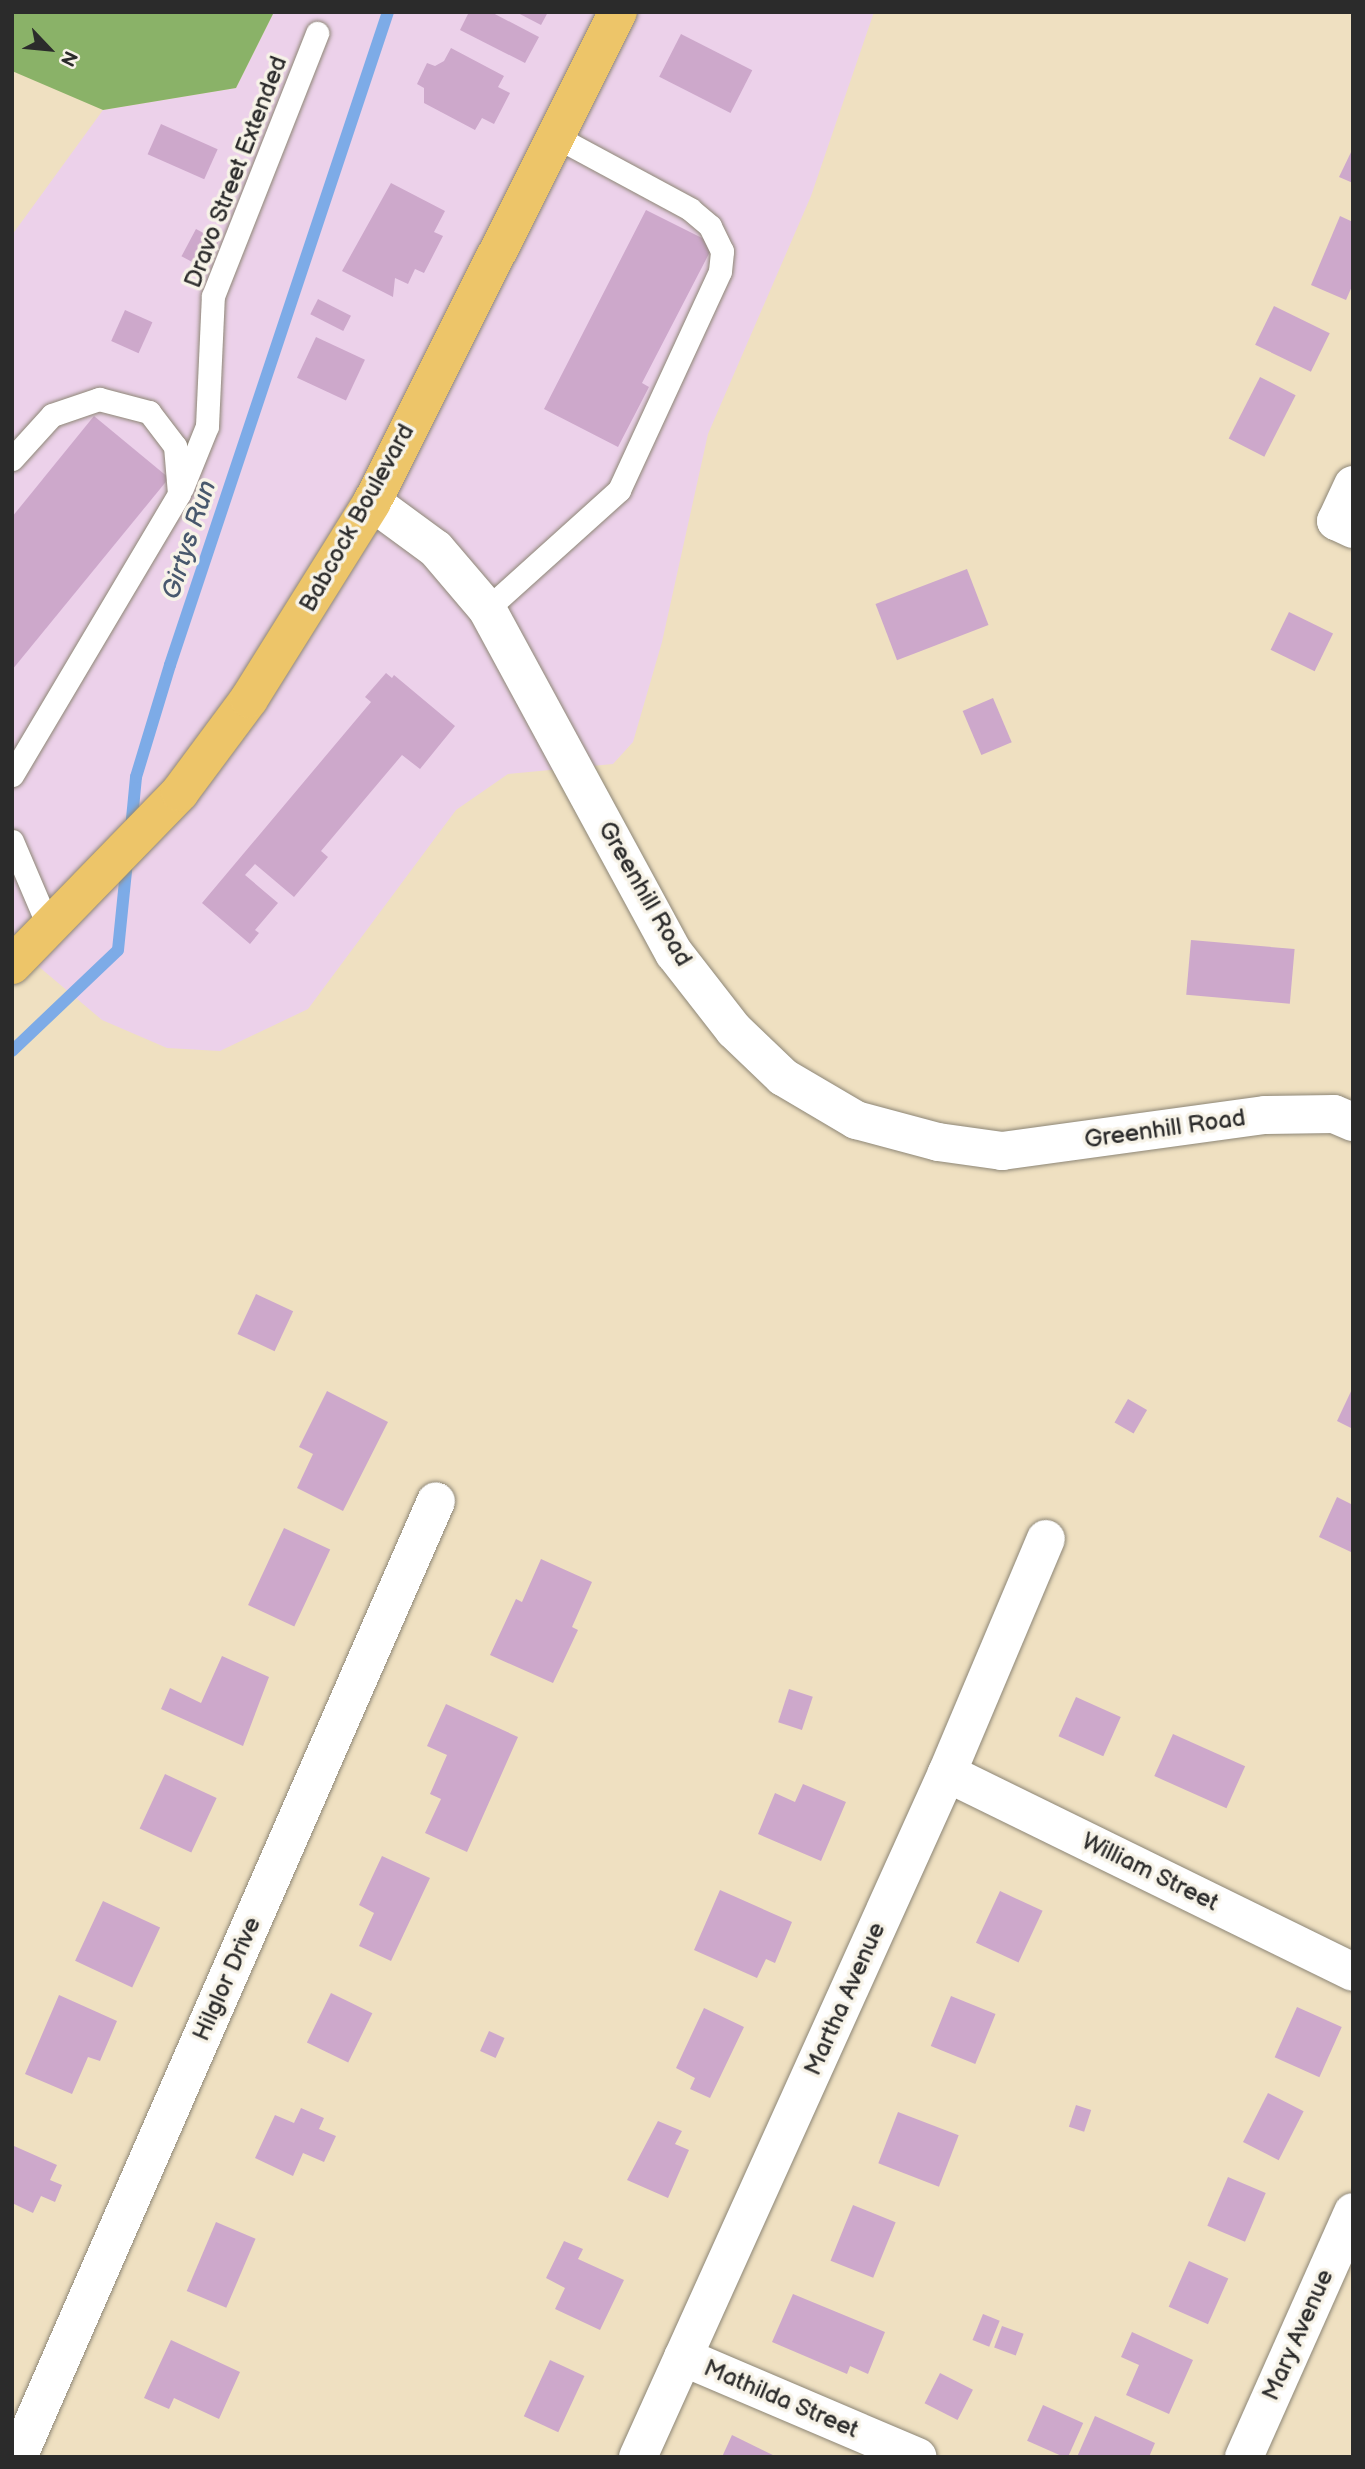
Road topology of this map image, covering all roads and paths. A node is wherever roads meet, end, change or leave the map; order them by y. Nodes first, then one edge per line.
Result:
1 (618, 12) edge
2 (317, 33) dead end
3 (555, 136) junction
4 (12, 459) edge
5 (1353, 485) edge
6 (180, 494) junction
7 (372, 502) junction
8 (1344, 525) edge
9 (487, 609) junction
10 (12, 775) edge
11 (12, 841) edge
12 (50, 930) junction
13 (12, 965) edge
14 (1353, 1122) edge
15 (436, 1501) dead end
16 (1046, 1539) dead end
17 (947, 1773) junction
18 (1353, 1972) edge
19 (1353, 2212) edge
20 (683, 2357) junction
21 (18, 2457) edge
22 (638, 2457) edge
23 (918, 2457) edge
24 (1244, 2457) edge

1 - 3 main road, Babcock Boulevard
2 - 6 lane, Dravo Street Extended
3 - 7 main road, Babcock Boulevard
3 - 9 lane
4 - 6 lane
5 - 8 street
6 - 10 lane, Dravo Street Extended
7 - 9 street, Greenhill Road
7 - 12 main road, Babcock Boulevard
9 - 14 street, Greenhill Road
11 - 12 lane
12 - 13 main road, Babcock Boulevard
15 - 21 street, Hilglor Drive
16 - 17 street, Martha Avenue
17 - 18 street, William Street
17 - 20 street, Martha Avenue
19 - 24 street, Mary Avenue
20 - 22 street, Martha Avenue
20 - 23 street, Mathilda Street

